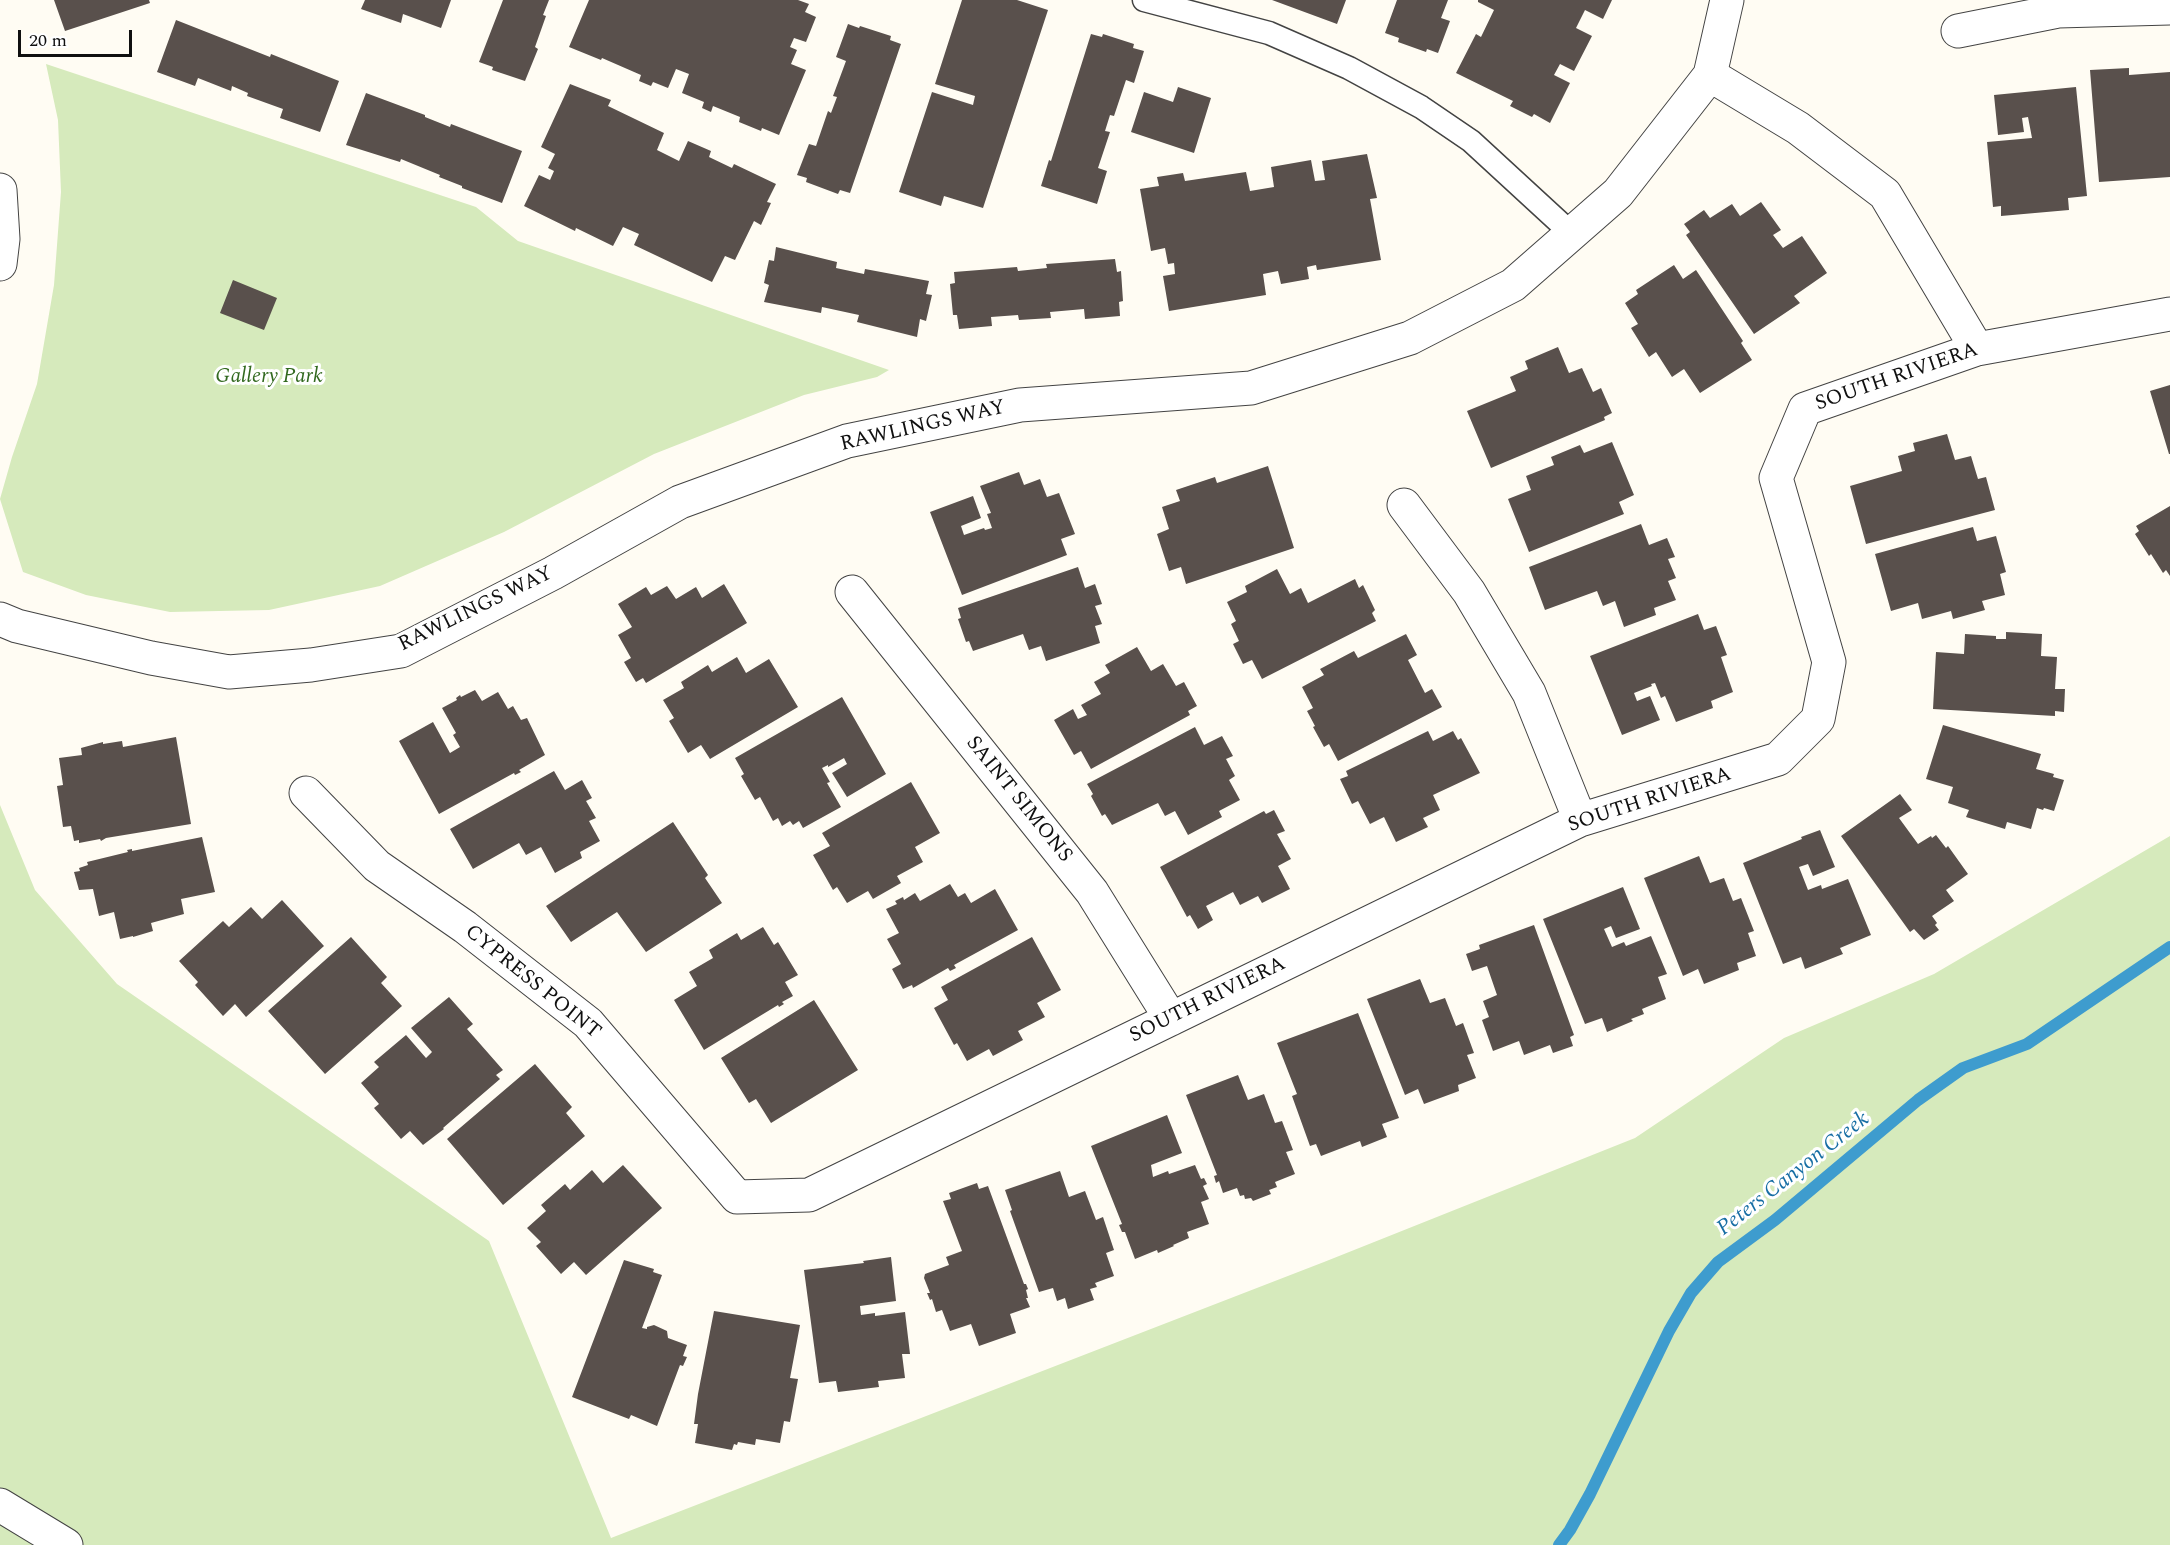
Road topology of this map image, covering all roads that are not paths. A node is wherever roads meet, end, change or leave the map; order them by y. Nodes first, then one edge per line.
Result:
1 (1144, 0) edge
2 (1727, 0) edge
3 (2170, 8) edge
4 (1958, 31) dead end
5 (1710, 75) junction
6 (0, 192) edge
7 (1571, 233) junction
8 (0, 264) edge
9 (2170, 314) edge
10 (1977, 349) junction
11 (1404, 506) dead end
12 (852, 592) dead end
13 (0, 619) edge
14 (306, 793) dead end
15 (1580, 820) junction
16 (1171, 1018) junction
17 (737, 1197) joint
18 (0, 1505) edge
19 (66, 1545) edge

1 - 7 lane
2 - 5 street, RAWLINGS WAY
3 - 4 street
5 - 7 street, RAWLINGS WAY
5 - 10 street
6 - 8 street
7 - 13 street, RAWLINGS WAY
9 - 10 street, SOUTH RIVIERA
10 - 15 street, SOUTH RIVIERA
11 - 15 street
12 - 16 street, SAINT SIMONS
14 - 17 street, CYPRESS POINT
15 - 16 street, SOUTH RIVIERA
16 - 17 street, SOUTH RIVIERA
18 - 19 street

